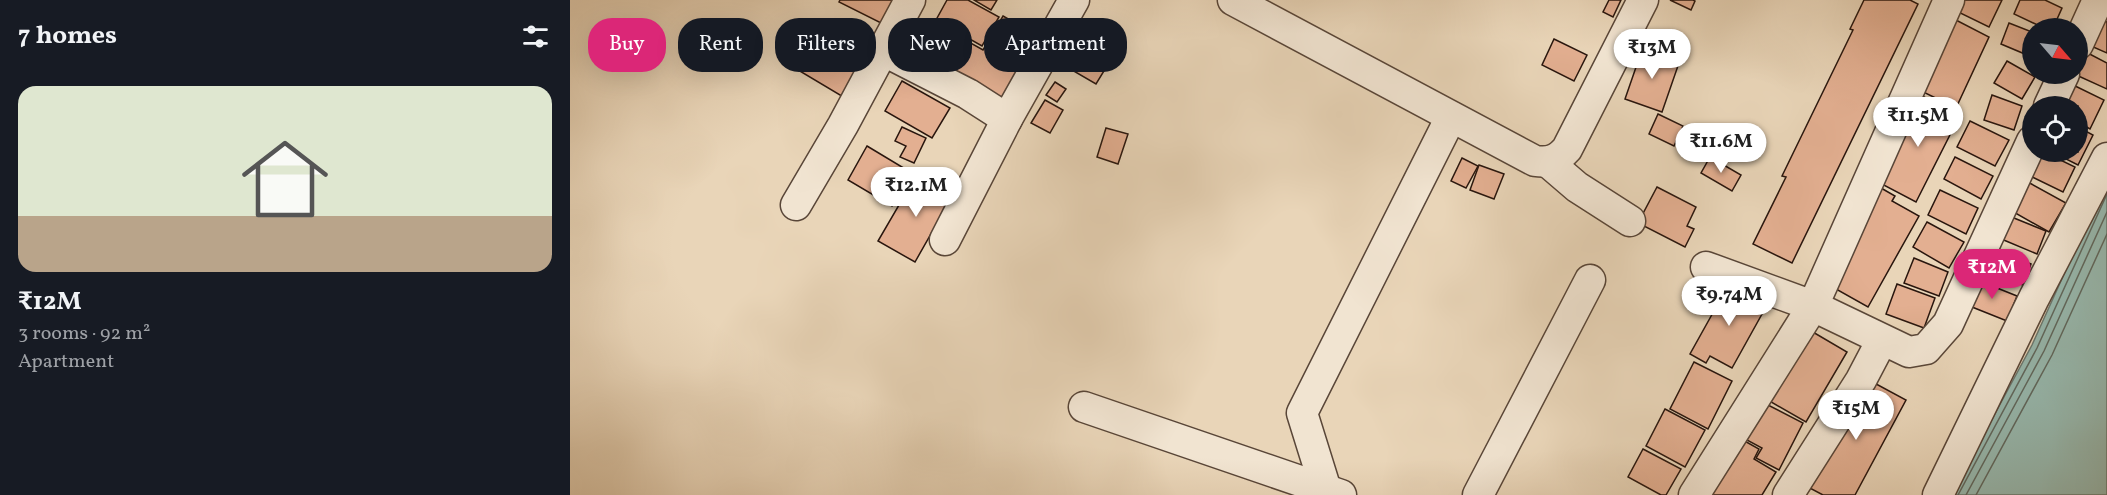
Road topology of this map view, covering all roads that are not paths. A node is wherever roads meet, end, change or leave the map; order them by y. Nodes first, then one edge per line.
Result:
1 (909, 0) edge
2 (1074, 0) edge
3 (1233, 0) edge
4 (1643, 0) edge
5 (1949, 0) edge
6 (2098, 0) edge
7 (2088, 22) edge
8 (884, 51) junction
9 (1451, 117) junction
10 (1008, 119) junction
11 (2107, 158) edge
12 (2022, 162) edge
13 (1548, 163) junction
14 (796, 205) dead end
15 (1630, 221) dead end
16 (945, 240) dead end
17 (1706, 267) dead end
18 (1590, 280) dead end
19 (1813, 306) junction
20 (1882, 340) junction
21 (1084, 407) dead end
22 (1334, 492) edge
23 (1478, 495) edge
24 (1694, 495) edge
25 (1788, 495) edge
26 (1938, 495) edge

1 - 8 street
2 - 10 street
3 - 9 street
4 - 13 street
5 - 19 street
6 - 7 street
8 - 10 street
8 - 14 street
9 - 13 street
9 - 22 street
10 - 16 street
11 - 26 street
12 - 20 street
13 - 15 street
17 - 19 street
18 - 23 street
19 - 20 street
19 - 24 street
20 - 25 street
21 - 22 street

